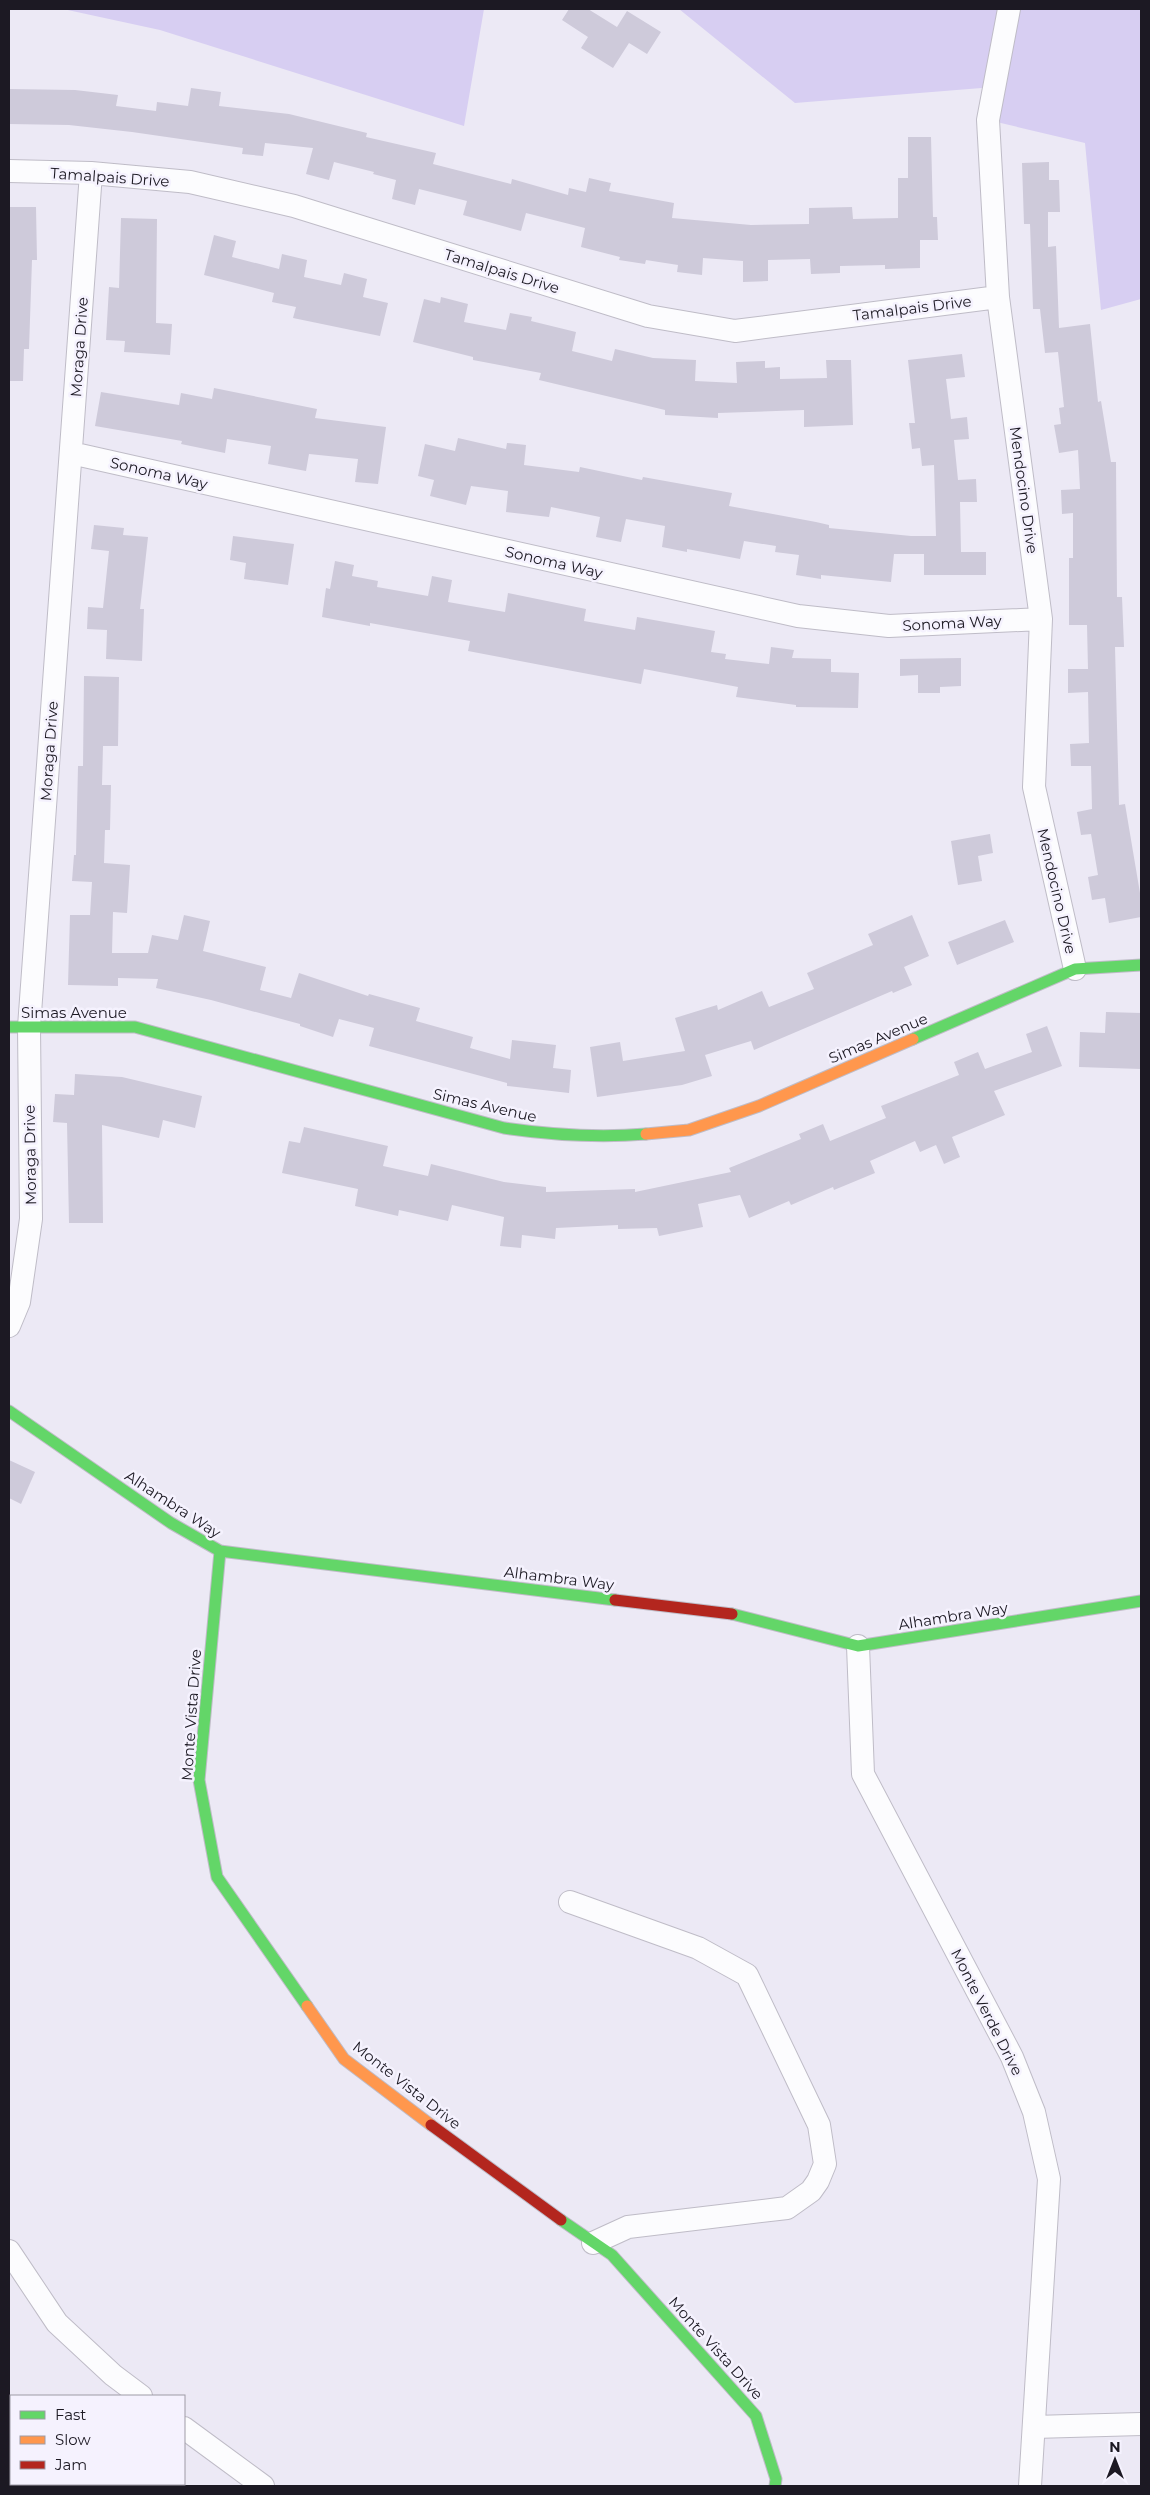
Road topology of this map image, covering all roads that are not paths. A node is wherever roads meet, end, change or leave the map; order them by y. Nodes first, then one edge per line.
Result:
1 (1009, 9) edge
2 (9, 171) edge
3 (91, 173) junction
4 (998, 297) junction
5 (72, 453) junction
6 (1041, 619) junction
7 (1141, 965) edge
8 (1075, 969) junction
9 (19, 1027) edge
10 (9, 1326) edge
11 (9, 1411) edge
12 (220, 1552) junction
13 (1141, 1601) edge
14 (858, 1646) junction
15 (570, 1902) dead end
16 (593, 2243) junction
17 (9, 2251) edge
18 (140, 2395) edge
19 (1141, 2424) edge
20 (1034, 2426) junction
21 (185, 2429) edge
22 (263, 2486) edge
23 (775, 2486) edge
24 (1030, 2486) edge

1 - 4 street, Mendocino Drive
2 - 3 street, Tamalpais Drive
3 - 4 street, Tamalpais Drive
3 - 5 street, Moraga Drive
4 - 6 street, Mendocino Drive
5 - 6 street, Sonoma Way
5 - 9 street, Moraga Drive
6 - 8 street, Mendocino Drive
7 - 8 street, Simas Avenue
8 - 9 street, Simas Avenue
9 - 10 street, Moraga Drive
11 - 12 street, Alhambra Way
12 - 14 street, Alhambra Way
12 - 16 street, Monte Vista Drive
13 - 14 street, Alhambra Way
14 - 20 street, Monte Verde Drive
15 - 16 street
16 - 23 street, Monte Vista Drive
17 - 18 street
19 - 20 street
20 - 24 street, Monte Verde Drive
21 - 22 street

